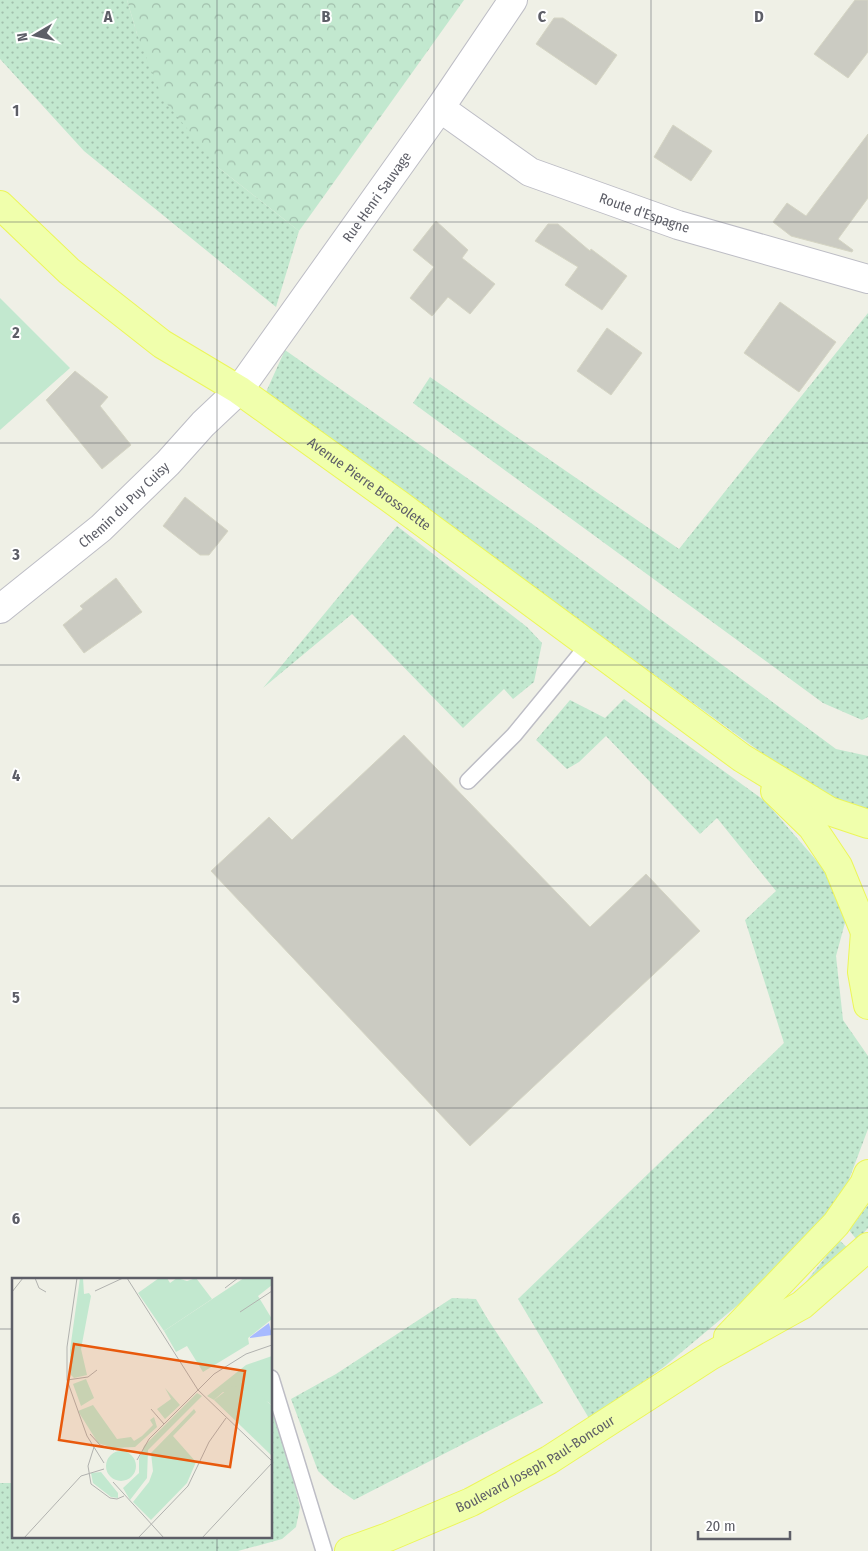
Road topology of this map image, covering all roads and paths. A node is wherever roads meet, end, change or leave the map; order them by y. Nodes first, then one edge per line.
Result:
1 (513, 0) edge
2 (440, 108) junction
3 (0, 205) edge
4 (868, 279) edge
5 (238, 390) junction
6 (0, 609) edge
7 (588, 645) junction
8 (742, 758) junction
9 (468, 781) dead end
10 (868, 824) edge
11 (866, 927) edge
12 (868, 1005) edge
13 (868, 1174) edge
14 (868, 1247) edge
15 (710, 1356) junction
16 (272, 1381) edge
17 (324, 1551) edge
18 (349, 1551) edge

1 - 2 street, Rue Henri Sauvage
2 - 4 street, Route d'Espagne
2 - 5 street, Rue Henri Sauvage
3 - 5 main road, Avenue Pierre Brossolette
5 - 6 street, Chemin du Puy Cuisy
5 - 7 main road, Avenue Pierre Brossolette
7 - 8 main road, Avenue Pierre Brossolette
7 - 9 lane
8 - 10 main road, Avenue Pierre Brossolette
8 - 11 main road, Avenue Pierre Brossolette
11 - 12 main road
13 - 15 main road, Boulevard Joseph Paul-Boncour
14 - 15 main road, Boulevard Joseph Paul-Boncour
15 - 18 main road, Boulevard Joseph Paul-Boncour
16 - 17 lane

